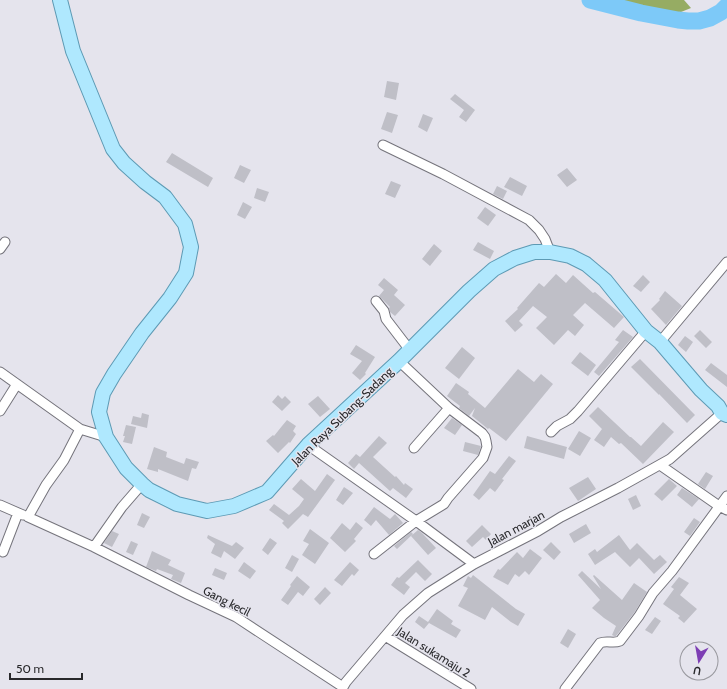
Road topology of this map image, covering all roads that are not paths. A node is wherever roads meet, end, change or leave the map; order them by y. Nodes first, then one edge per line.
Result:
1 (60, 0) edge
2 (383, 146) dead end
3 (550, 252) junction
4 (727, 262) edge
5 (376, 302) dead end
6 (646, 331) junction
7 (660, 342) junction
8 (410, 349) junction
9 (399, 361) junction
10 (0, 372) edge
11 (17, 384) junction
12 (449, 408) junction
13 (0, 411) edge
14 (725, 414) edge
15 (80, 429) junction
16 (551, 432) dead end
17 (106, 437) junction
18 (308, 445) junction
19 (414, 448) dead end
20 (660, 465) junction
21 (142, 484) junction
22 (727, 496) edge
23 (0, 505) edge
24 (723, 508) edge
25 (18, 513) junction
26 (28, 517) junction
27 (416, 521) junction
28 (94, 547) junction
29 (4, 552) dead end
30 (374, 554) dead end
31 (474, 564) junction
32 (385, 636) junction
33 (343, 688) edge
34 (470, 689) edge
35 (565, 689) edge

1 - 17 main road, Jalan Raya Subang-Sadang
2 - 3 street
3 - 6 main road, Jalan Raya Subang-Sadang
3 - 8 main road, Jalan Raya Subang-Sadang
4 - 7 street
5 - 8 street
6 - 7 main road, Jalan Raya Subang-Sadang
6 - 16 street
7 - 14 main road, Jalan Raya Subang-Sadang
8 - 9 main road, Jalan Raya Subang-Sadang
9 - 12 street
9 - 18 main road, Jalan Raya Subang-Sadang
10 - 11 street
11 - 13 street
11 - 15 street
12 - 19 street
12 - 27 street
14 - 20 street, Jalan marjan
15 - 17 street
15 - 26 street
17 - 21 main road, Jalan Raya Subang-Sadang
18 - 21 main road, Jalan Raya Subang-Sadang
18 - 27 street
20 - 24 street
20 - 31 street, Jalan marjan
21 - 28 street
22 - 24 street
23 - 25 street, Gang kecil
24 - 35 street
25 - 26 street, Gang kecil
25 - 29 street
26 - 28 street, Gang kecil
27 - 30 street
27 - 31 street
28 - 33 street, Gang kecil
31 - 32 street, Jalan marjan
32 - 33 street, Jalan marjan
32 - 34 street, Jalan sukamaju 2

